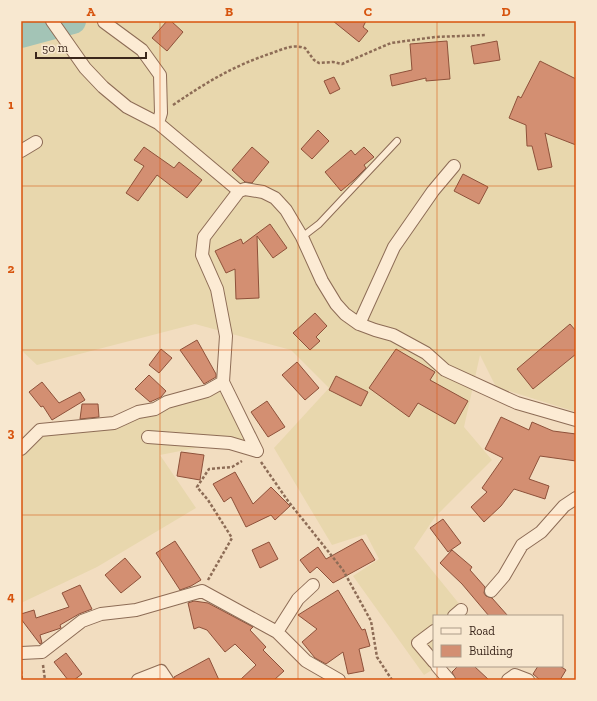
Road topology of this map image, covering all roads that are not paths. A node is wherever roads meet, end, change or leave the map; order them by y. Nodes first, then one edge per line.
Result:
1 (52, 21) edge
2 (104, 22) edge
3 (160, 118) junction
4 (397, 141) dead end
5 (36, 142) dead end
6 (21, 151) edge
7 (454, 166) dead end
8 (239, 191) junction
9 (302, 237) junction
10 (359, 324) junction
11 (223, 382) junction
12 (576, 420) edge
13 (148, 437) dead end
14 (21, 449) edge
15 (576, 498) edge
16 (313, 585) dead end
17 (491, 591) dead end
18 (277, 632) junction
19 (433, 632) edge
20 (21, 654) edge
21 (433, 661) edge
22 (438, 667) edge
23 (138, 680) edge
24 (167, 680) edge
25 (339, 680) edge
26 (449, 680) edge
27 (508, 680) edge
28 (528, 680) edge

1 - 3 street
2 - 3 street
3 - 8 street
4 - 9 lane
5 - 6 street
7 - 10 street
8 - 9 street
8 - 11 street
9 - 10 street
10 - 12 street
11 - 13 street
11 - 14 street
15 - 17 street
16 - 18 street
18 - 20 street
18 - 25 street
19 - 21 street
22 - 26 street
23 - 24 street
27 - 28 street

